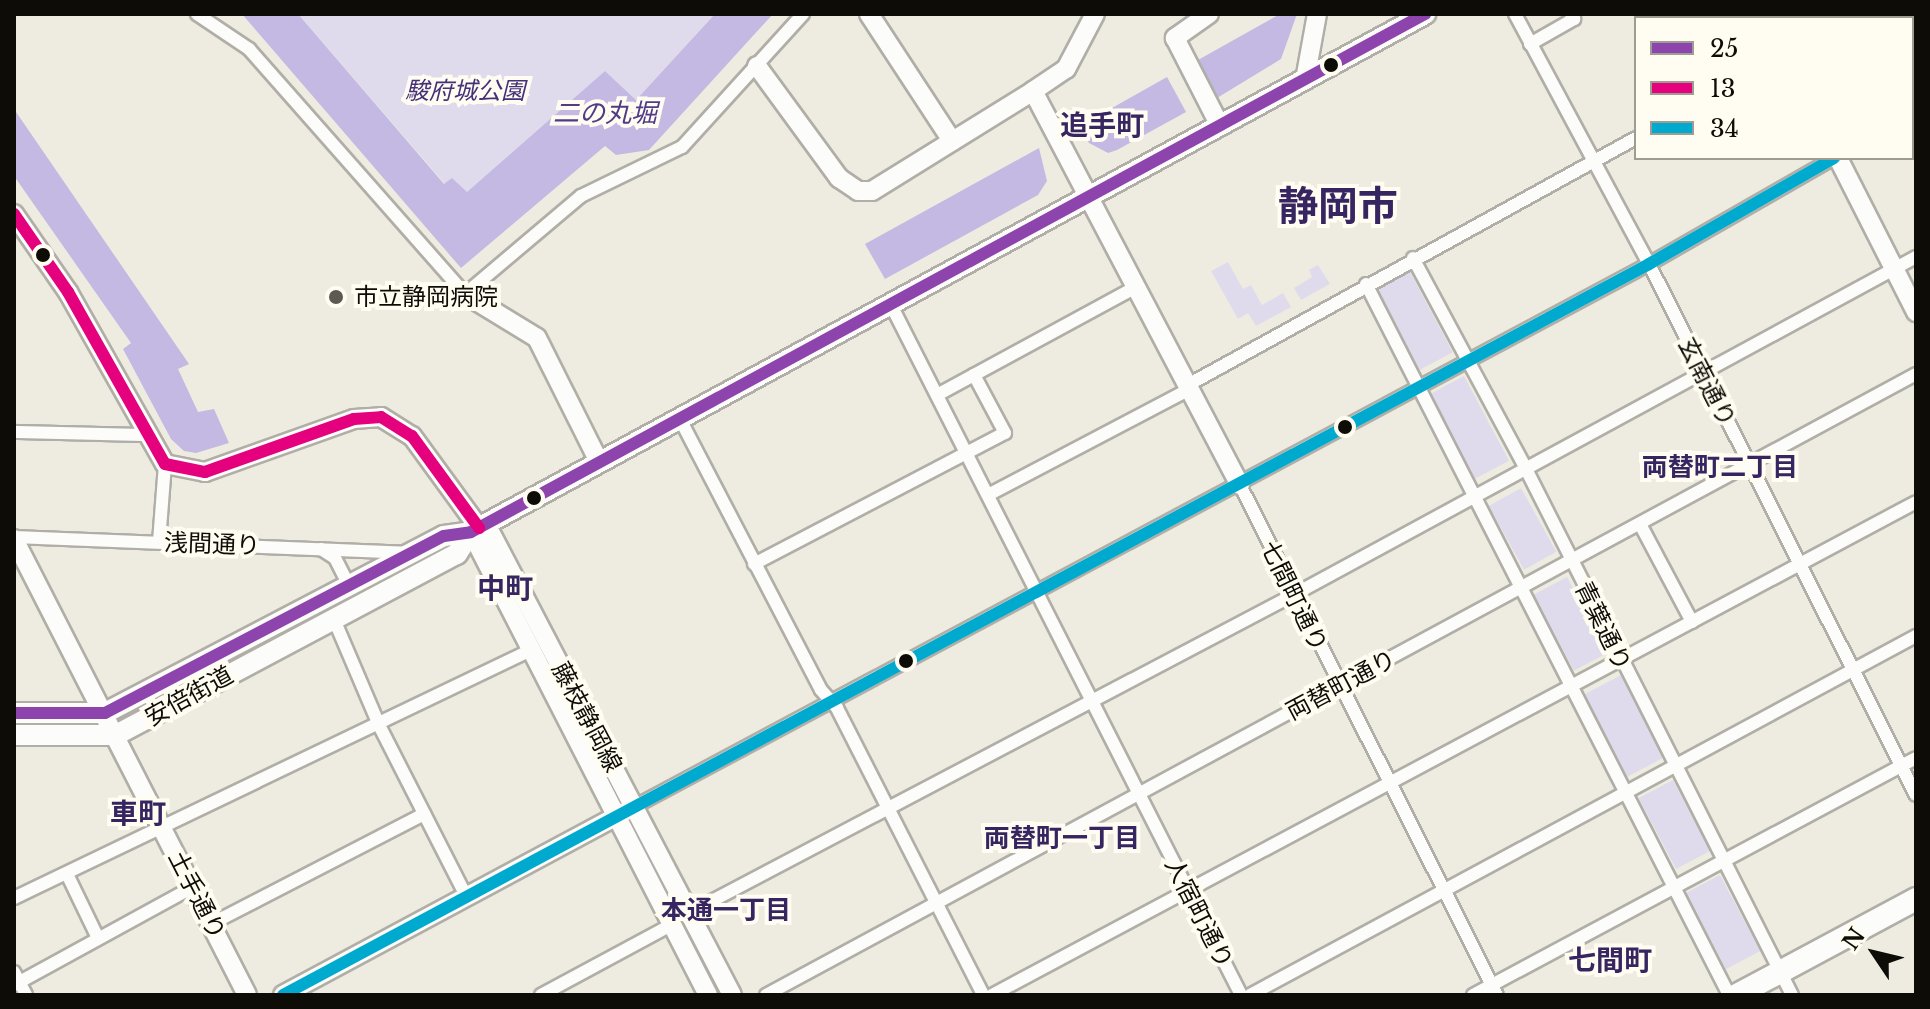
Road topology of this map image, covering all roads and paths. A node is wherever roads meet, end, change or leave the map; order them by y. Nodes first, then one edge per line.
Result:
1 (197, 14) edge
2 (803, 14) edge
3 (869, 14) edge
4 (1095, 14) edge
5 (1209, 14) edge
6 (1317, 14) edge
7 (1425, 14) edge
8 (1515, 14) edge
9 (1571, 14) edge
10 (1530, 44) junction
11 (757, 66) junction
12 (1305, 80) junction
13 (1033, 91) junction
14 (1220, 126) junction
15 (1634, 139) edge
16 (952, 141) junction
17 (1832, 160) edge
18 (1837, 160) edge
19 (1593, 162) junction
20 (1088, 198) junction
21 (15, 219) edge
22 (1916, 257) edge
23 (1413, 258) junction
24 (1649, 264) junction
25 (1894, 269) junction
26 (1366, 284) junction
27 (1134, 288) junction
28 (465, 294) junction
29 (892, 307) junction
30 (1916, 312) edge
31 (1468, 359) junction
32 (1701, 372) junction
33 (1916, 374) edge
34 (974, 375) junction
35 (1418, 386) junction
36 (1187, 388) junction
37 (937, 395) junction
38 (681, 421) junction
39 (14, 432) edge
40 (147, 435) junction
41 (966, 454) junction
42 (599, 462) junction
43 (165, 464) junction
44 (1749, 465) junction
45 (1526, 469) junction
46 (1240, 485) junction
47 (988, 495) junction
48 (1476, 497) junction
49 (1916, 502) edge
50 (1640, 524) junction
51 (479, 528) junction
52 (14, 538) edge
53 (159, 542) junction
54 (318, 548) junction
55 (411, 553) junction
56 (1571, 561) junction
57 (754, 564) junction
58 (1800, 566) junction
59 (349, 585) junction
60 (1524, 587) junction
61 (1038, 592) junction
62 (1295, 594) junction
63 (333, 617) junction
64 (1692, 622) junction
65 (1916, 636) edge
66 (531, 650) junction
67 (1619, 659) junction
68 (1853, 670) junction
69 (1573, 684) junction
70 (1338, 687) junction
71 (828, 700) junction
72 (1094, 702) junction
73 (14, 713) edge
74 (105, 713) junction
75 (379, 725) junction
76 (14, 735) edge
77 (116, 735) junction
78 (1916, 758) edge
79 (1675, 766) junction
80 (1901, 766) junction
81 (1387, 785) junction
82 (1627, 791) junction
83 (1140, 795) junction
84 (1916, 795) edge
85 (887, 805) junction
86 (624, 812) junction
87 (424, 814) junction
88 (163, 827) junction
89 (1721, 859) junction
90 (67, 874) junction
91 (1674, 885) junction
92 (193, 887) junction
93 (1443, 890) junction
94 (1188, 892) junction
95 (466, 896) junction
96 (14, 898) edge
97 (1916, 899) edge
98 (937, 903) junction
99 (689, 913) junction
100 (211, 924) junction
101 (671, 925) junction
102 (98, 938) junction
103 (1781, 972) junction
104 (16, 980) edge
105 (1494, 990) edge
106 (26, 995) edge
107 (247, 995) edge
108 (283, 995) edge
109 (541, 995) edge
110 (708, 995) edge
111 (732, 995) edge
112 (766, 995) edge
113 (983, 995) edge
114 (992, 995) edge
115 (1241, 995) edge
116 (1250, 995) edge
117 (1473, 995) edge
118 (1729, 995) edge
119 (1737, 995) edge
120 (1792, 995) edge

1 - 28 street
2 - 11 street
3 - 16 street
4 - 13 street
5 - 14 street
6 - 12 street
7 - 12 main road
8 - 10 street, 玄南通り
9 - 10 street
10 - 19 street, 玄南通り
11 - 16 street
11 - 28 street
12 - 14 main road
13 - 16 street
13 - 20 street, 七間町通り
14 - 20 main road
15 - 19 street
17 - 24 street
18 - 25 street
19 - 23 street
19 - 24 street, 玄南通り
20 - 27 street, 七間町通り
20 - 29 main road
21 - 40 street
22 - 25 street
23 - 26 street
23 - 31 street, 青葉通り
24 - 31 street
24 - 32 street, 玄南通り
25 - 30 street
25 - 32 street
26 - 35 street
26 - 36 street
27 - 34 street
27 - 36 street, 七間町通り
28 - 42 street
29 - 37 street, 人宿町通り
29 - 38 main road
31 - 35 street
31 - 45 street, 青葉通り
32 - 44 street, 玄南通り
32 - 45 street
33 - 44 street, 両替町通り
34 - 37 street
34 - 41 street
35 - 46 street
35 - 48 street
36 - 46 street, 七間町通り
36 - 47 street
37 - 41 street, 人宿町通り
38 - 42 main road
38 - 57 street
39 - 40 street
40 - 43 street
41 - 47 street, 人宿町通り
41 - 57 street
42 - 51 main road
43 - 51 street
43 - 53 street
44 - 50 street, 両替町通り
44 - 58 street, 玄南通り
45 - 48 street
45 - 56 street, 青葉通り
46 - 61 street
46 - 62 street, 七間町通り
47 - 61 street, 人宿町通り
48 - 60 street
48 - 62 street
49 - 58 street
50 - 56 street, 両替町通り
50 - 64 street
51 - 55 main road, 安倍街道
51 - 63 main road, 安倍街道
51 - 66 street, 藤枝静岡線
51 - 86 street, 藤枝静岡線
52 - 53 street, 浅間通り
52 - 74 street, 土手通り
53 - 54 street, 浅間通り
54 - 55 street, 浅間通り
54 - 59 street
55 - 59 main road, 安倍街道
56 - 60 street, 両替町通り
56 - 67 street, 青葉通り
57 - 71 street
58 - 64 street
58 - 68 street, 玄南通り
59 - 74 main road, 安倍街道
60 - 69 street
60 - 70 street, 両替町通り
61 - 71 street
61 - 72 street, 人宿町通り
62 - 70 street, 七間町通り
62 - 72 street
63 - 75 street
63 - 77 main road, 安倍街道
64 - 67 street
65 - 68 street
66 - 75 street
66 - 86 street, 藤枝静岡線
67 - 69 street
67 - 79 street, 青葉通り
68 - 79 street
68 - 80 street, 玄南通り
69 - 81 street
69 - 82 street
70 - 81 street, 七間町通り
70 - 83 street, 両替町通り
71 - 85 street
71 - 86 street
72 - 83 street, 人宿町通り
72 - 85 street
73 - 74 main road, 安倍街道
74 - 77 street, 土手通り
75 - 87 street
75 - 88 street
76 - 77 main road, 安倍街道
77 - 88 street, 土手通り
78 - 80 street
79 - 82 street
79 - 89 street, 青葉通り
80 - 84 street, 玄南通り
80 - 89 street
81 - 93 street, 七間町通り
81 - 94 street
82 - 91 street
82 - 93 street
83 - 94 street, 人宿町通り
83 - 98 street, 両替町通り
85 - 98 street
85 - 99 street
86 - 95 street
86 - 99 street, 藤枝静岡線
86 - 101 street, 藤枝静岡線
87 - 95 street
87 - 100 street
88 - 90 street
88 - 92 street, 土手通り
89 - 91 street
89 - 103 street, 青葉通り
90 - 96 street
90 - 102 street
91 - 105 street
91 - 118 street
92 - 100 street, 土手通り
92 - 102 street
93 - 105 street, 七間町通り
93 - 116 street
94 - 114 street
94 - 115 street, 人宿町通り
95 - 108 street
97 - 103 highway
98 - 112 street, 両替町通り
98 - 113 street
99 - 111 street, 藤枝静岡線
100 - 107 street, 土手通り
101 - 109 street
101 - 110 street, 藤枝静岡線
102 - 104 street
103 - 119 highway
103 - 120 street, 青葉通り
104 - 106 street
105 - 117 street

